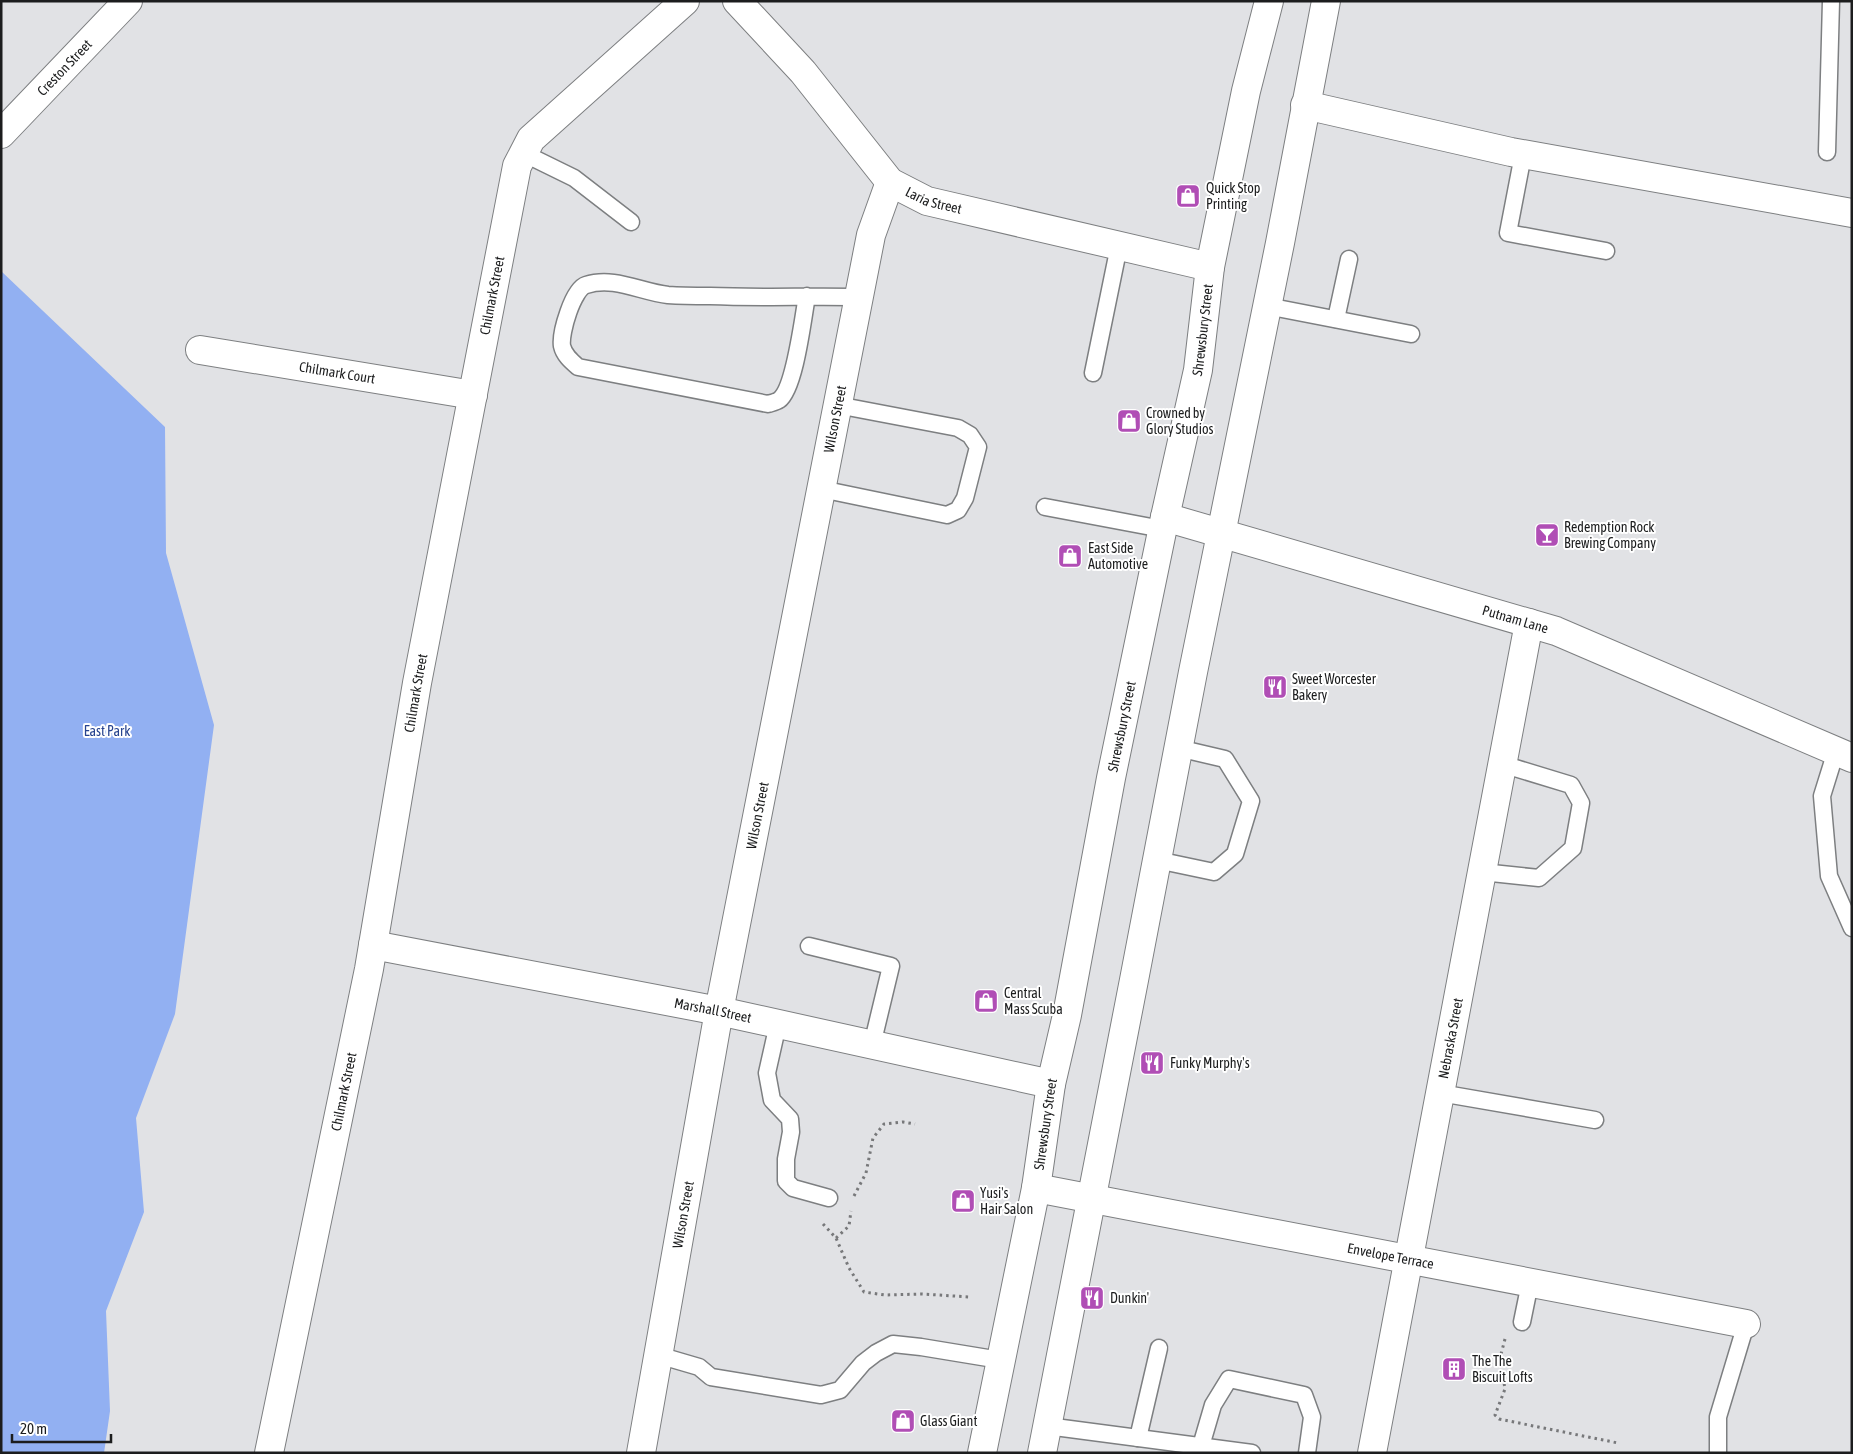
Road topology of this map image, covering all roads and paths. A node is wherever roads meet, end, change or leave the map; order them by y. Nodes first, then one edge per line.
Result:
1 (128, 1) edge
2 (686, 1) edge
3 (737, 1) edge
4 (1269, 1) edge
5 (1326, 1) edge
6 (1831, 1) edge
7 (1306, 105) junction
8 (1, 134) edge
9 (1827, 152) dead end
10 (524, 153) junction
11 (1522, 155) junction
12 (890, 182) junction
13 (1852, 213) edge
14 (631, 222) dead end
15 (1119, 246) junction
16 (1606, 252) dead end
17 (1349, 259) dead end
18 (1210, 267) junction
19 (807, 296) junction
20 (859, 296) junction
21 (1266, 306) junction
22 (1336, 319) junction
23 (1411, 334) dead end
24 (200, 350) dead end
25 (1094, 374) dead end
26 (473, 395) junction
27 (837, 405) junction
28 (820, 489) junction
29 (1046, 507) dead end
30 (1164, 523) junction
31 (1220, 533) junction
32 (1529, 623) junction
33 (1178, 748) junction
34 (1844, 754) edge
35 (1502, 764) junction
36 (1157, 860) junction
37 (1482, 872) junction
38 (1852, 928) edge
39 (372, 945) junction
40 (809, 946) dead end
41 (719, 1011) junction
42 (778, 1024) junction
43 (872, 1045) junction
44 (1051, 1084) junction
45 (1440, 1093) junction
46 (1595, 1120) dead end
47 (915, 1124) dead end
48 (1036, 1188) junction
49 (822, 1196) joint
50 (853, 1199) dead end
51 (1092, 1199) junction
52 (852, 1208) dead end
53 (836, 1238) junction
54 (1409, 1260) junction
55 (1530, 1283) junction
56 (970, 1297) dead end
57 (1522, 1322) dead end
58 (1746, 1324) joint
59 (1507, 1332) dead end
60 (1159, 1348) dead end
61 (658, 1355) junction
62 (1000, 1360) junction
63 (1047, 1426) junction
64 (1138, 1438) junction
65 (1618, 1443) dead end
66 (1201, 1446) junction
67 (270, 1453) edge
68 (641, 1453) edge
69 (982, 1453) edge
70 (1042, 1453) edge
71 (1252, 1453) edge
72 (1307, 1453) edge
73 (1372, 1453) edge
74 (1718, 1453) edge

1 - 8 street, Creston Street
2 - 10 street, Chilmark Street
3 - 12 street, Laria Street
4 - 18 street, Shrewsbury Street
5 - 7 street
6 - 9 lane
7 - 11 street
7 - 21 street
10 - 14 lane
10 - 26 street, Chilmark Street
11 - 13 street
11 - 16 lane
12 - 15 street, Laria Street
12 - 20 street, Wilson Street
15 - 18 street, Laria Street
15 - 25 lane
17 - 22 lane
18 - 30 street, Shrewsbury Street
19 - 19 lane
19 - 20 lane
20 - 27 street, Wilson Street
21 - 22 lane
21 - 31 street
22 - 23 lane
24 - 26 street, Chilmark Court
26 - 39 street, Chilmark Street
27 - 28 street, Wilson Street
27 - 28 lane
28 - 41 street, Wilson Street
29 - 30 lane
30 - 31 street, Putnam Lane
30 - 44 street, Shrewsbury Street
31 - 32 street, Putnam Lane
31 - 33 street
32 - 34 street, Putnam Lane
32 - 35 street, Nebraska Street
33 - 36 street
33 - 36 lane
34 - 38 lane
35 - 37 street, Nebraska Street
35 - 37 lane
36 - 51 street
37 - 45 street, Nebraska Street
39 - 41 street, Marshall Street
39 - 67 street, Chilmark Street
40 - 43 lane
41 - 42 street, Marshall Street
41 - 61 street, Wilson Street
42 - 43 street, Marshall Street
42 - 49 lane
43 - 44 street, Marshall Street
44 - 48 street, Shrewsbury Street
45 - 46 lane
45 - 54 street, Nebraska Street
47 - 50 path
48 - 51 street, Envelope Terrace
48 - 62 street, Shrewsbury Street
49 - 53 path
51 - 54 street, Envelope Terrace
51 - 63 street
52 - 53 path
53 - 56 path
54 - 55 street, Envelope Terrace
54 - 73 street, Nebraska Street
55 - 57 lane
55 - 58 street, Envelope Terrace
58 - 74 lane
59 - 65 path
60 - 64 lane
61 - 62 lane
61 - 68 street, Wilson Street
62 - 69 street, Shrewsbury Street
63 - 64 lane
63 - 70 street
64 - 66 lane
66 - 71 lane
66 - 72 lane

